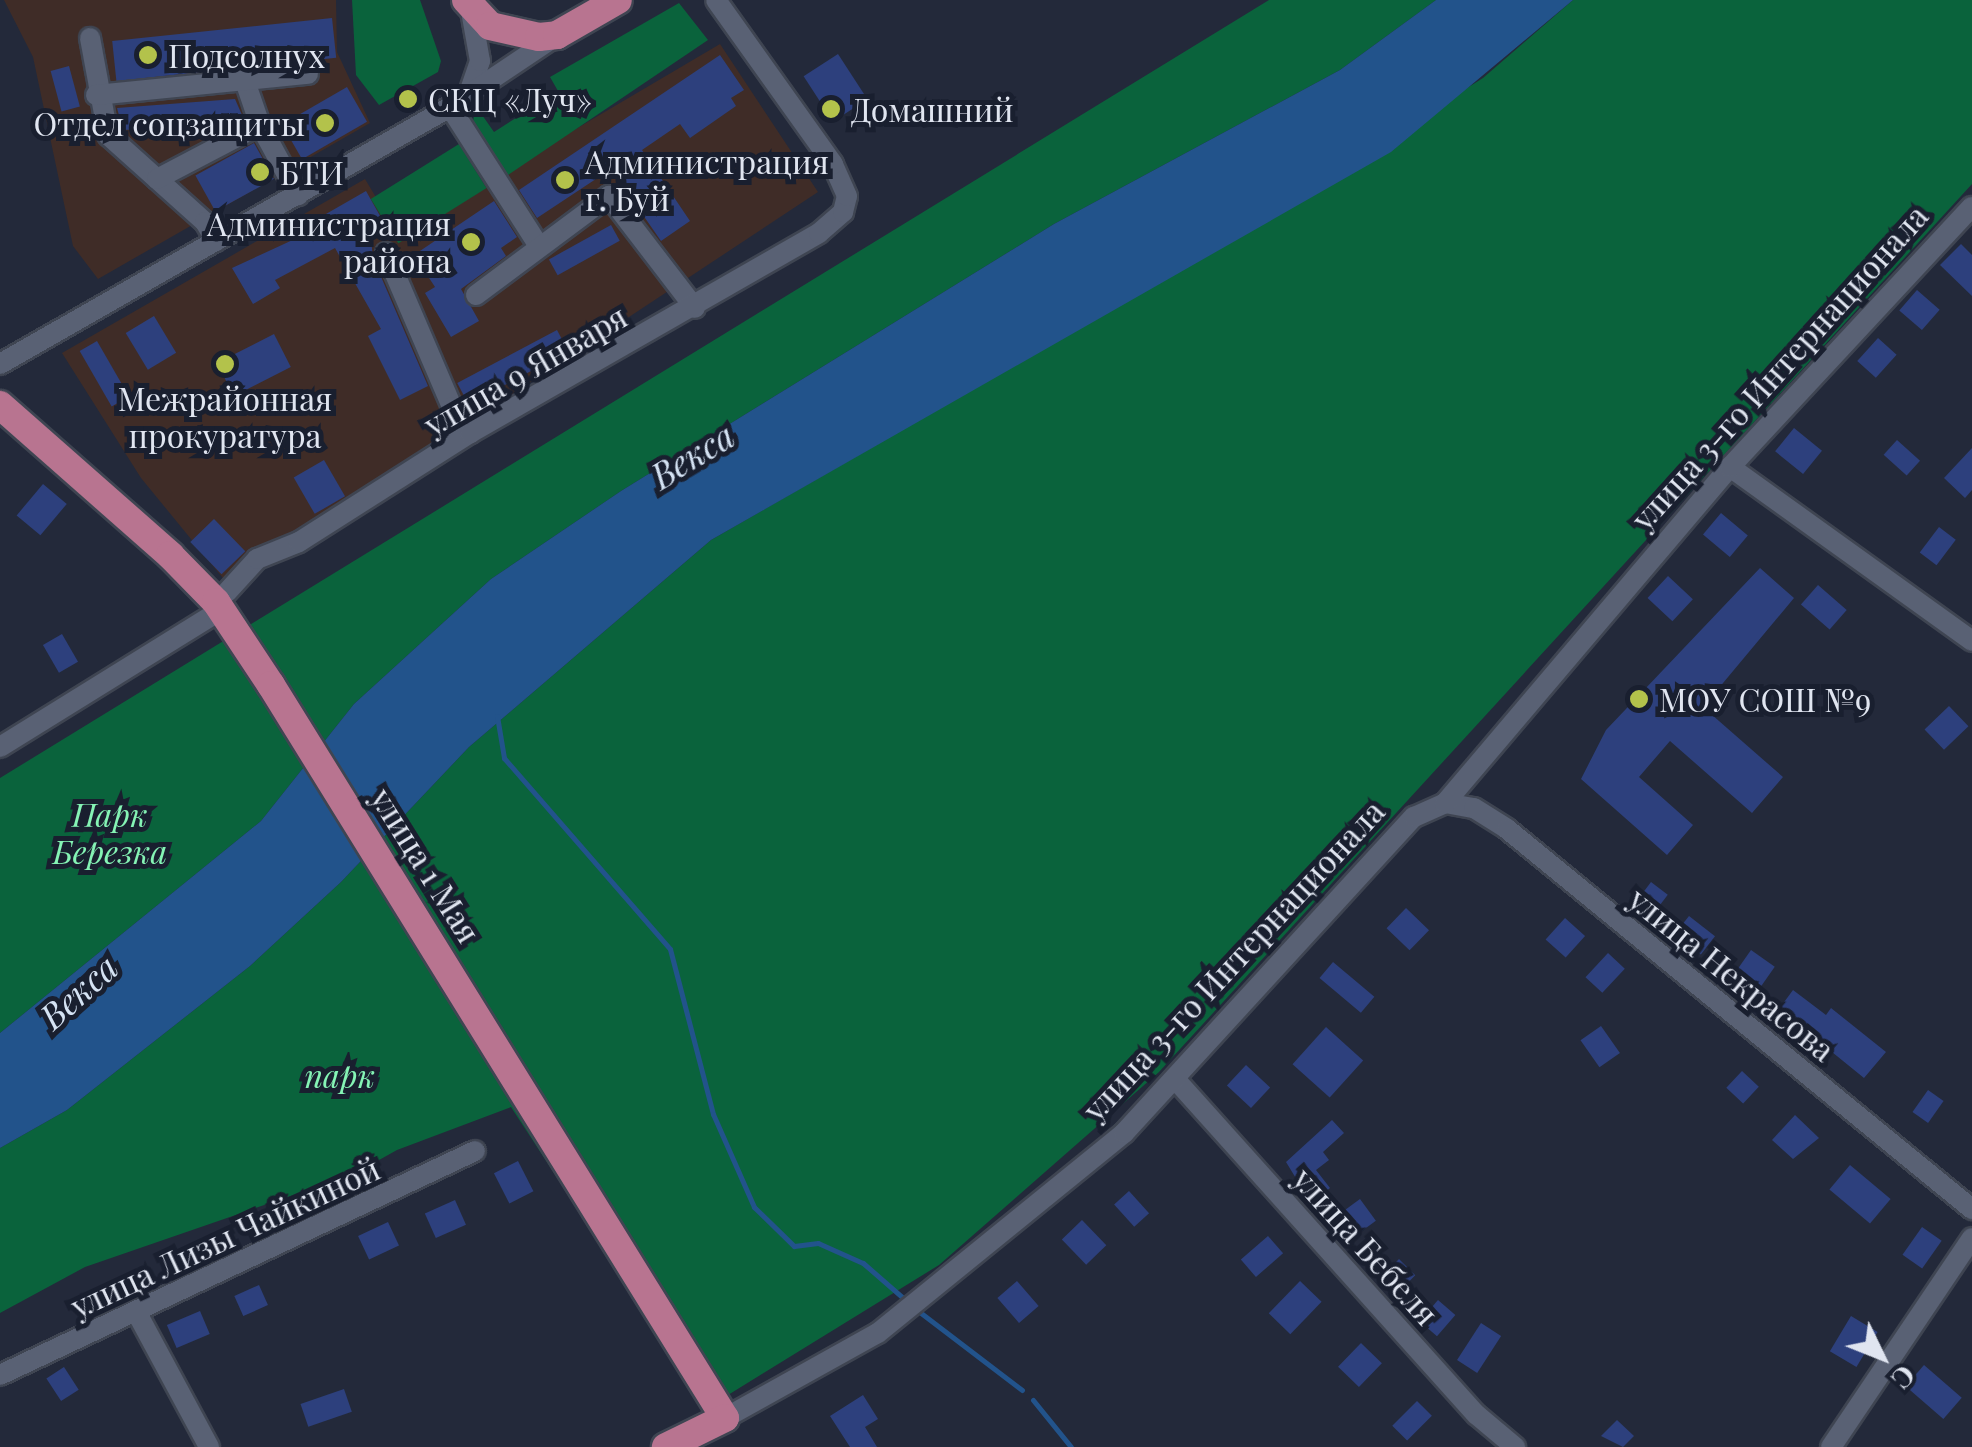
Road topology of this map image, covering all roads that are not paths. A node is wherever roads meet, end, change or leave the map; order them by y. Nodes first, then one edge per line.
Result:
1 (618, 0) edge
2 (716, 0) edge
3 (468, 6) edge
4 (558, 35) junction
5 (90, 38) dead end
6 (308, 74) dead end
7 (246, 84) junction
8 (96, 95) junction
9 (459, 101) junction
10 (260, 125) junction
11 (157, 179) junction
12 (298, 195) junction
13 (1972, 207) edge
14 (216, 242) junction
15 (538, 243) junction
16 (386, 253) dead end
17 (476, 295) dead end
18 (695, 308) junction
19 (0, 364) edge
20 (0, 405) edge
21 (470, 433) junction
22 (1730, 467) junction
23 (227, 592) dead end
24 (211, 616) dead end
25 (1972, 641) edge
26 (0, 747) edge
27 (1446, 803) junction
28 (1176, 1080) junction
29 (475, 1151) dead end
30 (1972, 1209) edge
31 (1972, 1238) edge
32 (138, 1315) junction
33 (0, 1374) edge
34 (725, 1418) junction
35 (209, 1447) edge
36 (666, 1447) edge
37 (1515, 1447) edge
38 (1831, 1447) edge

1 - 4 main road
2 - 18 street, улица 9 Января
3 - 4 main road
3 - 9 street
4 - 9 street
5 - 8 street
6 - 7 street
7 - 8 street
7 - 10 street
8 - 11 street
9 - 12 street
9 - 15 street
10 - 11 street
10 - 12 street
11 - 14 street
12 - 14 street
13 - 22 street, улица 3-го Интернационала
14 - 19 street
15 - 17 street
15 - 18 street
16 - 21 street
18 - 21 street, улица 9 Января
20 - 34 main road, улица 1 Мая
21 - 23 street, улица 9 Января
22 - 25 street
22 - 27 street, улица 3-го Интернационала
24 - 26 street
27 - 28 street, улица 3-го Интернационала
27 - 30 street, улица Некрасова
28 - 34 street, улица 3-го Интернационала
28 - 37 street, улица Бебеля
29 - 32 street, улица Лизы Чайкиной
31 - 38 street
32 - 33 street, улица Лизы Чайкиной
32 - 35 street
34 - 36 main road, улица 3-го Интернационала

